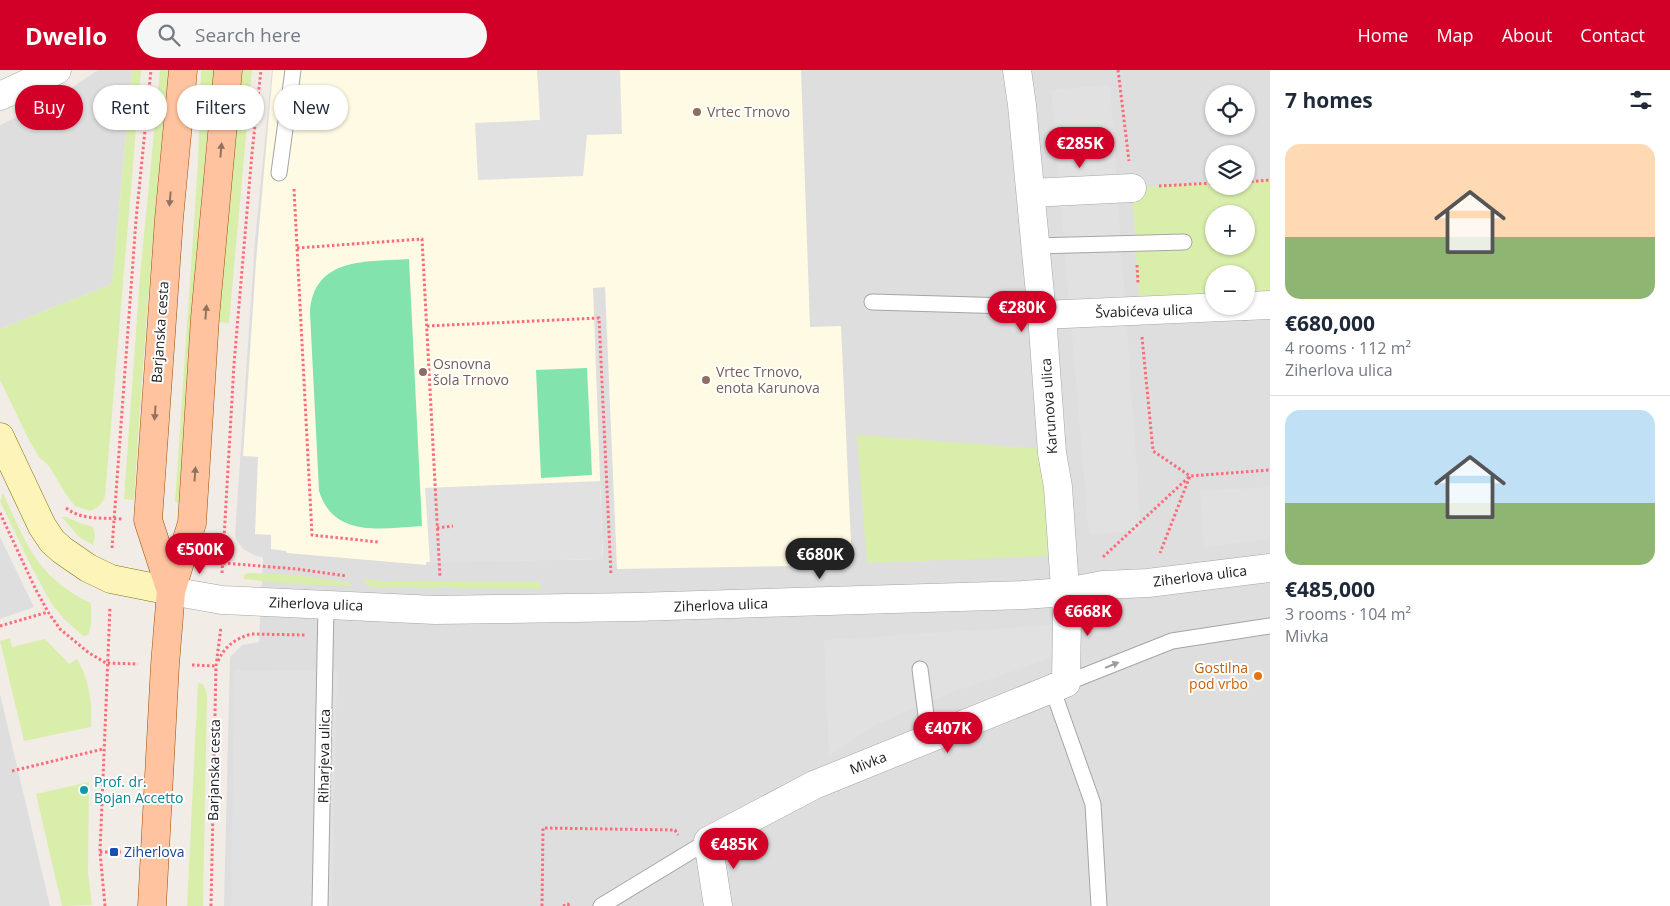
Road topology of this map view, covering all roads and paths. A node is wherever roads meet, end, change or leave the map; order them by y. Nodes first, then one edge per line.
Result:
1 (57, 70) edge
2 (151, 70) edge
3 (183, 70) edge
4 (228, 70) edge
5 (261, 70) edge
6 (293, 70) edge
7 (1017, 70) edge
8 (0, 96) edge
9 (279, 172) joint
10 (1270, 180) edge
11 (1255, 181) edge
12 (1205, 184) edge
13 (1132, 188) joint
14 (1031, 193) junction
15 (1184, 242) dead end
16 (1036, 246) junction
17 (297, 248) junction
18 (872, 302) dead end
19 (1270, 305) edge
20 (1255, 306) edge
21 (1205, 307) edge
22 (1042, 311) junction
23 (427, 326) junction
24 (0, 438) edge
25 (1270, 470) edge
26 (61, 502) dead end
27 (0, 513) edge
28 (453, 526) dead end
29 (437, 528) junction
30 (378, 542) dead end
31 (1102, 558) dead end
32 (1270, 568) edge
33 (611, 575) dead end
34 (355, 577) dead end
35 (440, 577) dead end
36 (171, 592) junction
37 (1066, 592) junction
38 (326, 606) junction
39 (48, 612) junction
40 (109, 614) dead end
41 (0, 626) edge
42 (1270, 626) edge
43 (326, 633) junction
44 (220, 634) dead end
45 (106, 663) junction
46 (216, 666) junction
47 (920, 669) dead end
48 (1059, 686) junction
49 (930, 738) junction
50 (103, 749) junction
51 (12, 771) dead end
52 (698, 847) junction
53 (100, 852) junction
54 (121, 852) dead end
55 (105, 906) edge
56 (152, 906) edge
57 (211, 906) edge
58 (320, 906) edge
59 (542, 906) edge
60 (563, 906) edge
61 (569, 906) edge
62 (601, 906) edge
63 (718, 906) edge
64 (1099, 906) edge

1 - 8 street
2 - 26 path
3 -> 36 main road, Barjanska cesta
36 -> 4 main road, Barjanska cesta
5 - 34 path, Ziherlova ulica
6 - 9 lane
7 - 14 street, Karunova ulica
9 - 17 path
10 - 11 path
12 - 13 path
13 - 14 street
14 - 16 street, Karunova ulica
15 - 16 lane
16 - 22 street, Karunova ulica
17 - 23 path
17 - 30 path
18 - 22 lane
19 - 20 street, Švabićeva ulica
21 - 22 street, Švabićeva ulica
22 - 37 street, Karunova ulica
23 - 29 path
23 - 33 path
24 - 36 street
25 - 31 path
27 - 39 path
28 - 29 path
29 - 35 path
32 - 37 street, Ziherlova ulica
36 - 38 street, Ziherlova ulica
36 - 56 main road, Barjanska cesta
37 - 38 street, Ziherlova ulica
37 - 48 street
38 - 43 lane, Riharjeva ulica
39 - 41 path
39 - 45 path
40 - 45 path
48 -> 42 lane
43 - 46 path, Ziherlova ulica
43 - 58 lane, Riharjeva ulica
44 - 46 path, Barjanska cesta
45 - 50 path
46 - 57 path, Barjanska cesta
47 - 49 lane
48 - 49 street, Mivka
48 - 64 lane
49 - 52 street, Mivka
50 - 51 path
50 - 53 path
52 - 59 path
52 - 62 lane
52 - 63 street
53 - 54 path
53 - 55 path
60 - 61 path

